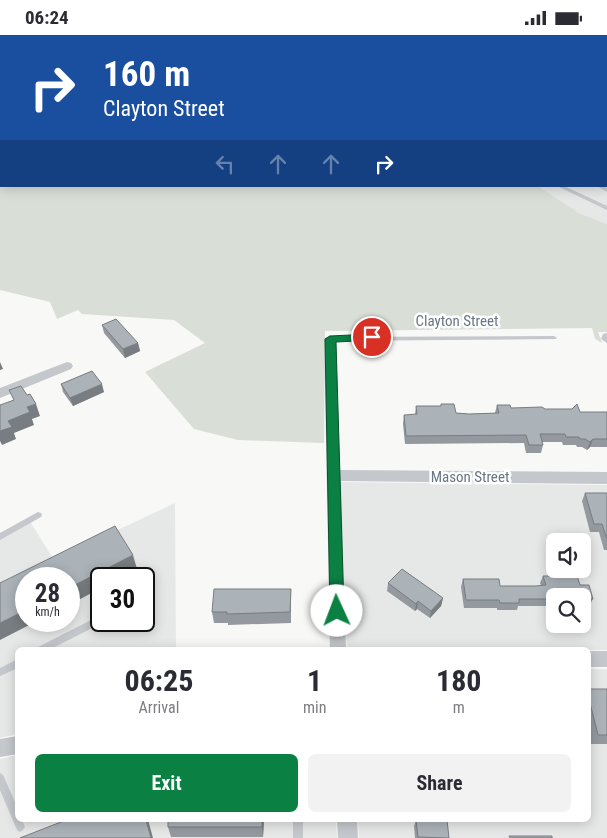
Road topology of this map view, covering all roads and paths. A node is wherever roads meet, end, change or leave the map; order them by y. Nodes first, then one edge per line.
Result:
1 (561, 187) edge
2 (579, 187) edge
3 (572, 192) junction
4 (607, 208) edge
5 (554, 338) dead end
6 (330, 339) joint
7 (67, 367) dead end
8 (0, 393) edge
9 (332, 475) junction
10 (607, 478) edge
11 (38, 515) dead end
12 (0, 537) edge
13 (90, 625) edge
14 (51, 647) edge
15 (338, 647) edge
16 (591, 659) edge
17 (607, 659) edge
18 (15, 664) edge
19 (0, 672) edge
20 (15, 746) edge
21 (0, 748) edge
22 (1, 784) edge
23 (15, 816) edge
24 (18, 822) edge
25 (298, 822) edge
26 (347, 822) edge
27 (20, 827) dead end
28 (298, 838) edge
29 (348, 838) edge

1 - 3 lane
2 - 3 lane
3 - 4 lane
5 - 6 lane, Clayton Street
6 - 9 street
7 - 8 street
9 - 10 street, Mason Street
9 - 15 street
11 - 12 lane
13 - 14 lane
16 - 17 street
18 - 19 lane
20 - 21 street
22 - 23 lane
24 - 27 lane
25 - 28 lane
26 - 29 street

